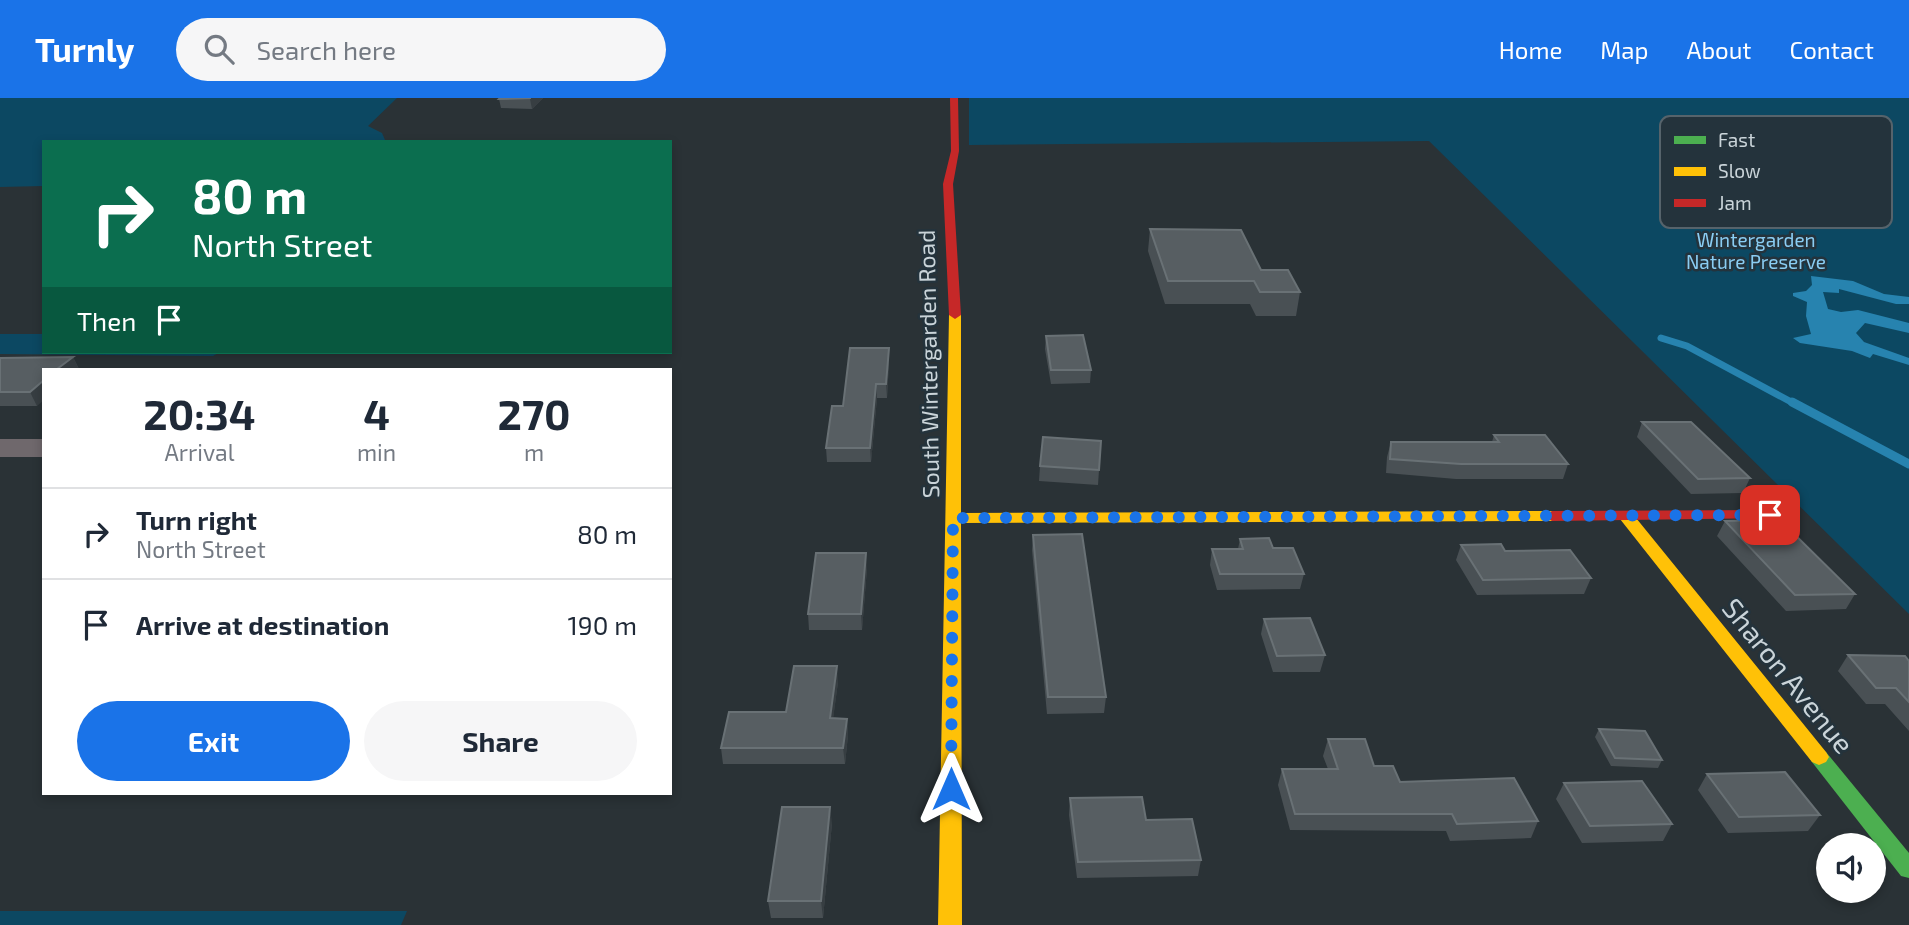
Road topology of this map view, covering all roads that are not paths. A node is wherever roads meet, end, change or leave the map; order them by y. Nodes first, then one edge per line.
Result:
1 (954, 98) edge
2 (0, 448) edge
3 (42, 448) edge
4 (1770, 515) dead end
5 (1626, 516) junction
6 (953, 518) junction
7 (1909, 869) edge
8 (950, 925) edge

1 - 6 street, South Wintergarden Road
2 - 3 street
4 - 5 street
5 - 6 street
5 - 7 street, Sharon Avenue
6 - 8 street, South Wintergarden Road

